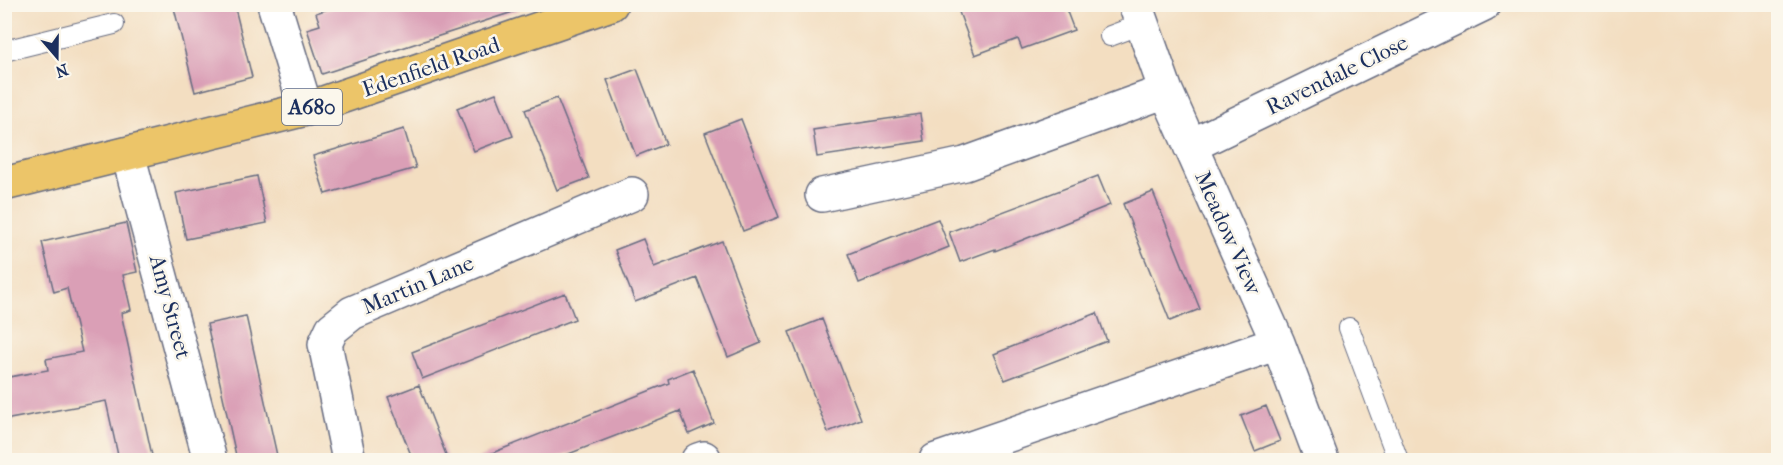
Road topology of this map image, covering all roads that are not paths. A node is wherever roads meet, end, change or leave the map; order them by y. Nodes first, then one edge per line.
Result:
1 (274, 4) edge
2 (611, 4) edge
3 (1484, 4) edge
4 (1138, 14) edge
5 (114, 24) dead end
6 (1110, 36) dead end
7 (4, 51) edge
8 (1166, 90) junction
9 (306, 109) junction
10 (1190, 146) junction
11 (128, 154) junction
12 (4, 184) edge
13 (632, 194) dead end
14 (822, 195) dead end
15 (1349, 328) dead end
16 (1278, 343) junction
17 (210, 460) edge
18 (349, 460) edge
19 (936, 460) edge
20 (1322, 460) edge
21 (1398, 460) edge

1 - 9 street
2 - 9 main road, Edenfield Road / A680
3 - 10 street, Ravendale Close
4 - 6 lane
4 - 8 street, Meadow View
5 - 7 lane
8 - 10 street, Meadow View
8 - 14 street
9 - 11 main road, Edenfield Road / A680
10 - 16 street, Meadow View
11 - 12 main road, Edenfield Road / A680
11 - 17 street, Amy Street
13 - 18 street, Martin Lane
15 - 21 lane
16 - 19 street
16 - 20 street, Meadow View

